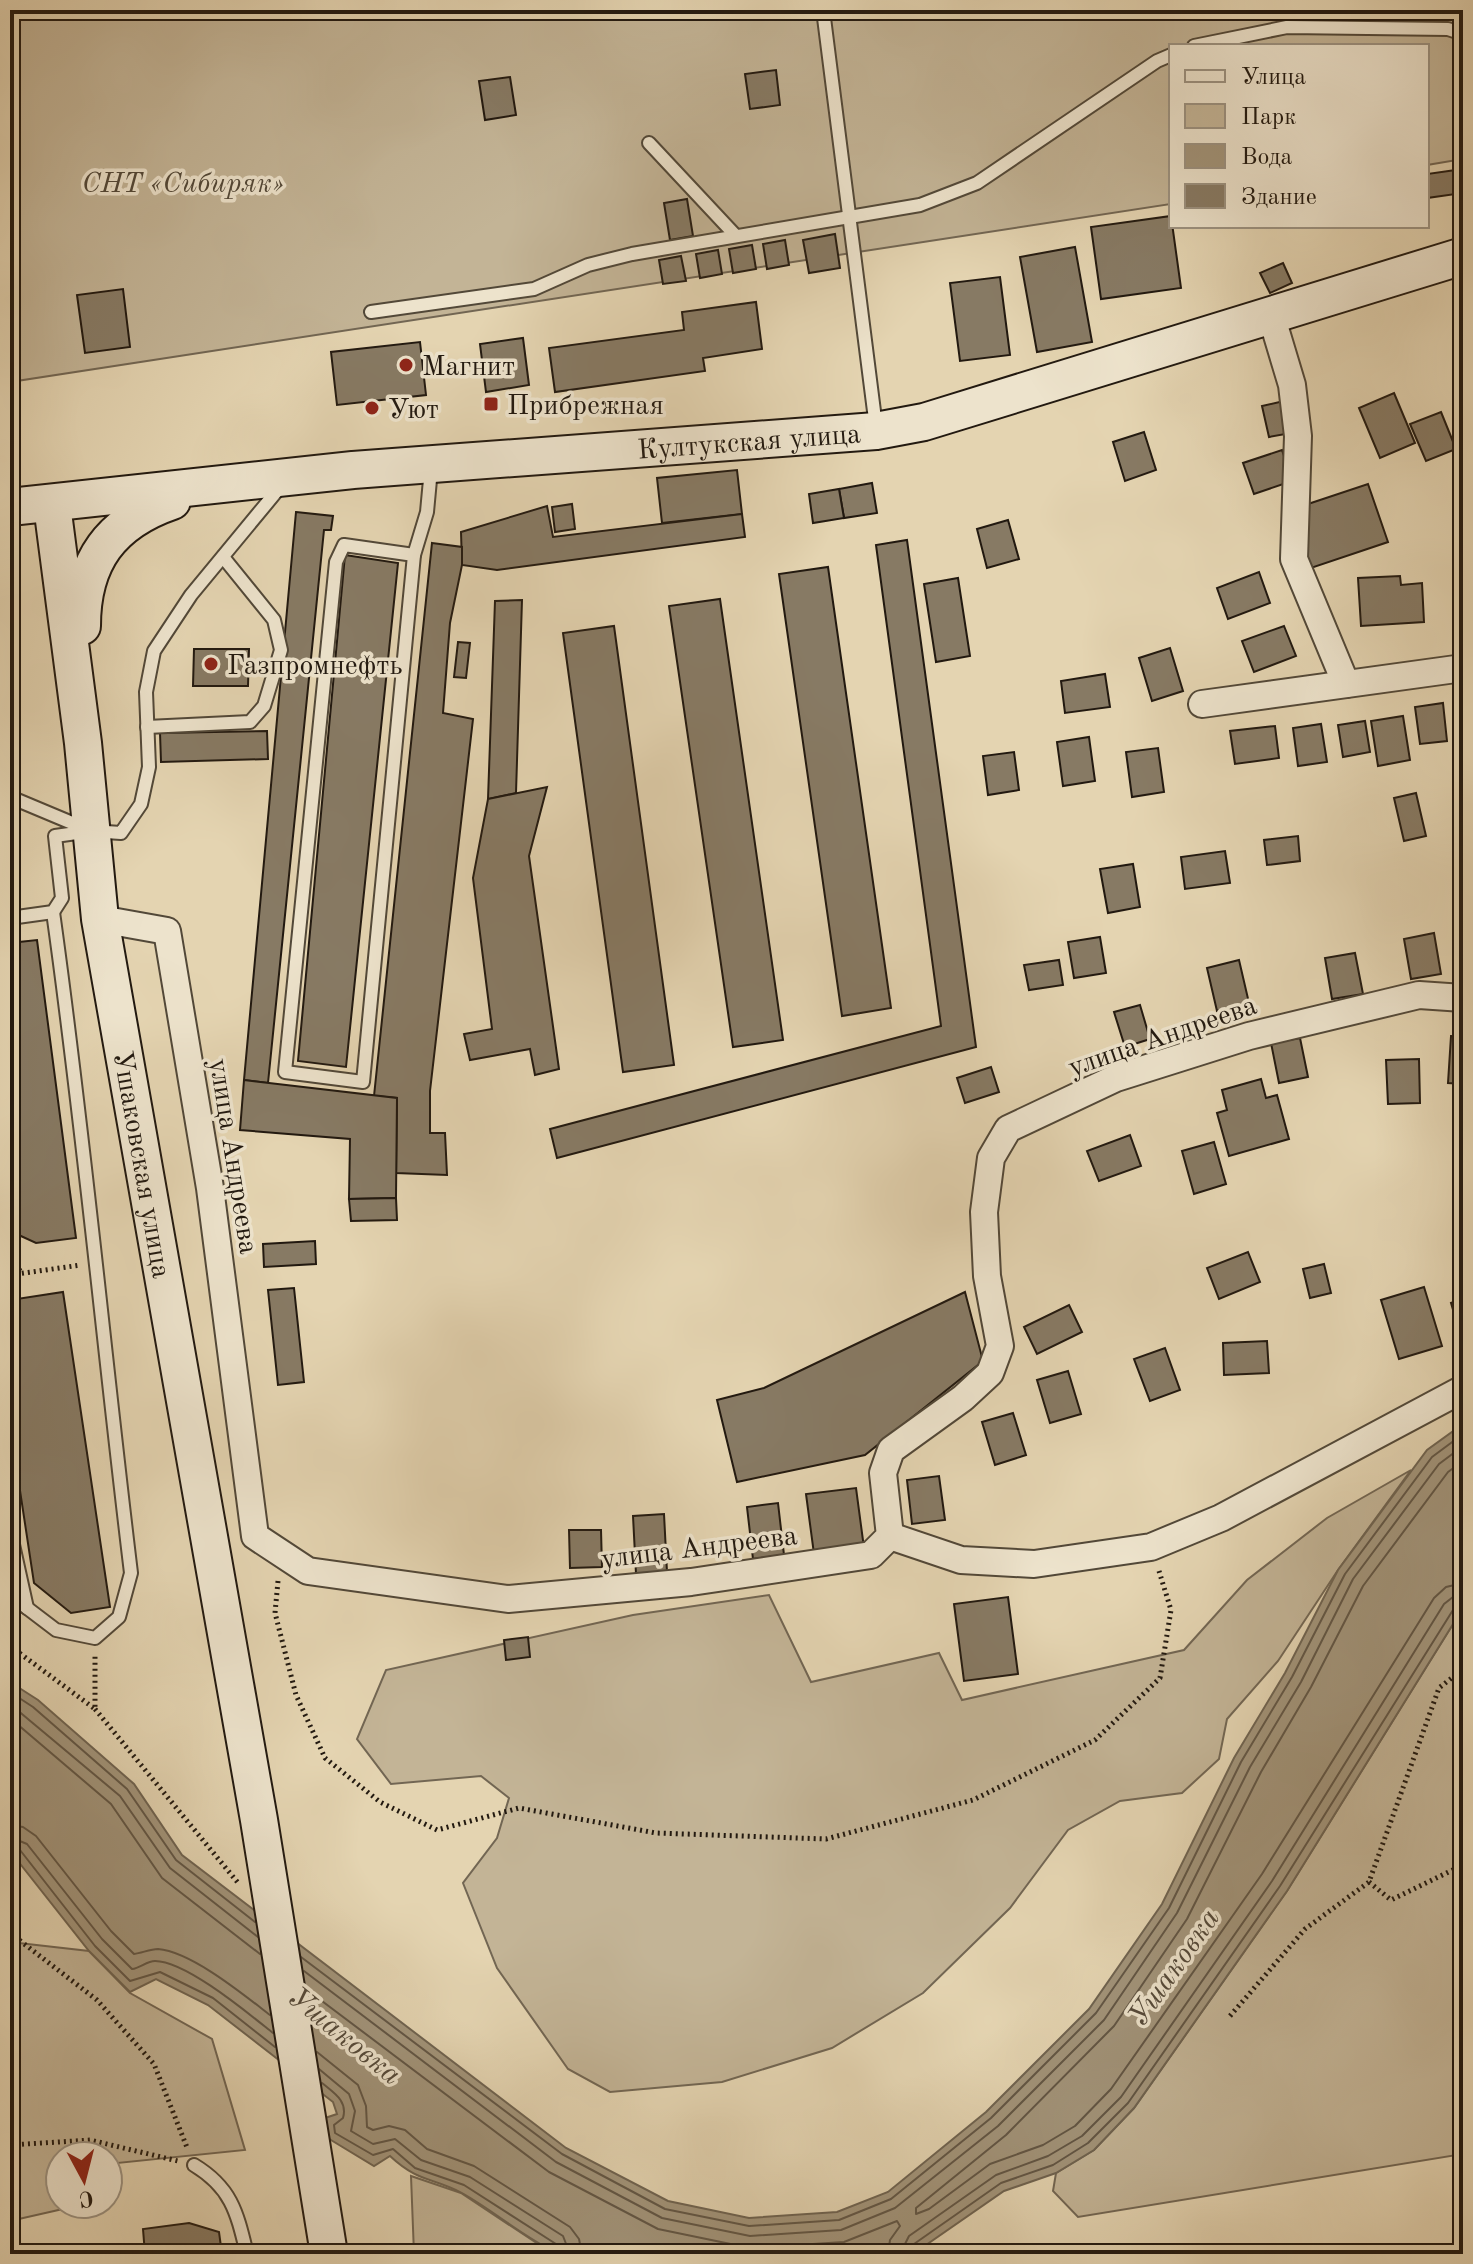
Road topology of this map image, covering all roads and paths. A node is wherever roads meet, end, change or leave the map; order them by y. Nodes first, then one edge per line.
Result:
1 (823, 10) edge
2 (1463, 34) edge
3 (1204, 44) edge
4 (1169, 56) edge
5 (649, 143) dead end
6 (849, 217) junction
7 (736, 236) junction
8 (1463, 256) edge
9 (371, 312) dead end
10 (1271, 315) junction
11 (876, 431) junction
12 (431, 465) junction
13 (288, 478) junction
14 (209, 488) junction
15 (52, 505) junction
16 (10, 507) edge
17 (414, 555) junction
18 (223, 557) junction
19 (1463, 668) edge
20 (1346, 684) junction
21 (1202, 704) dead end
22 (147, 727) junction
23 (83, 743) junction
24 (10, 797) edge
25 (91, 831) junction
26 (53, 912) junction
27 (10, 918) edge
28 (100, 919) junction
29 (1463, 998) edge
30 (10, 1262) edge
31 (94, 1264) junction
32 (24, 1273) junction
33 (10, 1275) edge
34 (1463, 1389) edge
35 (10, 1531) edge
36 (890, 1536) junction
37 (1151, 1547) junction
38 (280, 1552) junction
39 (10, 1595) edge
40 (27, 1608) junction
41 (95, 1638) junction
42 (10, 1646) edge
43 (1463, 1669) edge
44 (95, 1709) junction
45 (1463, 1865) edge
46 (1369, 1882) junction
47 (243, 1890) dead end
48 (10, 1933) edge
49 (1230, 2016) dead end
50 (10, 2145) edge
51 (194, 2165) junction
52 (328, 2240) edge
53 (247, 2254) edge

1 - 6 lane
2 - 3 lane
4 - 6 lane
5 - 7 lane
6 - 7 lane
6 - 11 lane
7 - 9 lane
8 - 10 main road, Култукская улица
10 - 11 main road, Култукская улица
10 - 20 street
11 - 12 main road, Култукская улица
12 - 13 main road, Култукская улица
12 - 17 lane
13 - 14 main road, Култукская улица
13 - 18 lane
14 - 15 main road, Култукская улица
14 - 23 main road
15 - 16 main road, Култукская улица
15 - 23 main road, Ушаковская улица
17 - 17 lane
18 - 22 lane
18 - 22 lane
19 - 20 street
20 - 21 street
22 - 25 lane
23 - 25 main road, Ушаковская улица
24 - 25 lane
25 - 26 lane
25 - 28 main road, Ушаковская улица
26 - 27 lane
26 - 31 lane
28 - 38 street, улица Андреева
28 - 52 main road, Ушаковская улица
29 - 36 street, улица Андреева
30 - 32 path
31 - 32 path
31 - 41 lane
32 - 33 path
34 - 37 street
35 - 40 lane
36 - 37 street
36 - 38 street, улица Андреева
37 - 38 path
39 - 40 lane
40 - 41 lane
41 - 44 path
42 - 44 path
43 - 46 path
44 - 47 path
45 - 46 path
46 - 49 path
48 - 51 path
50 - 51 path
51 - 53 lane

